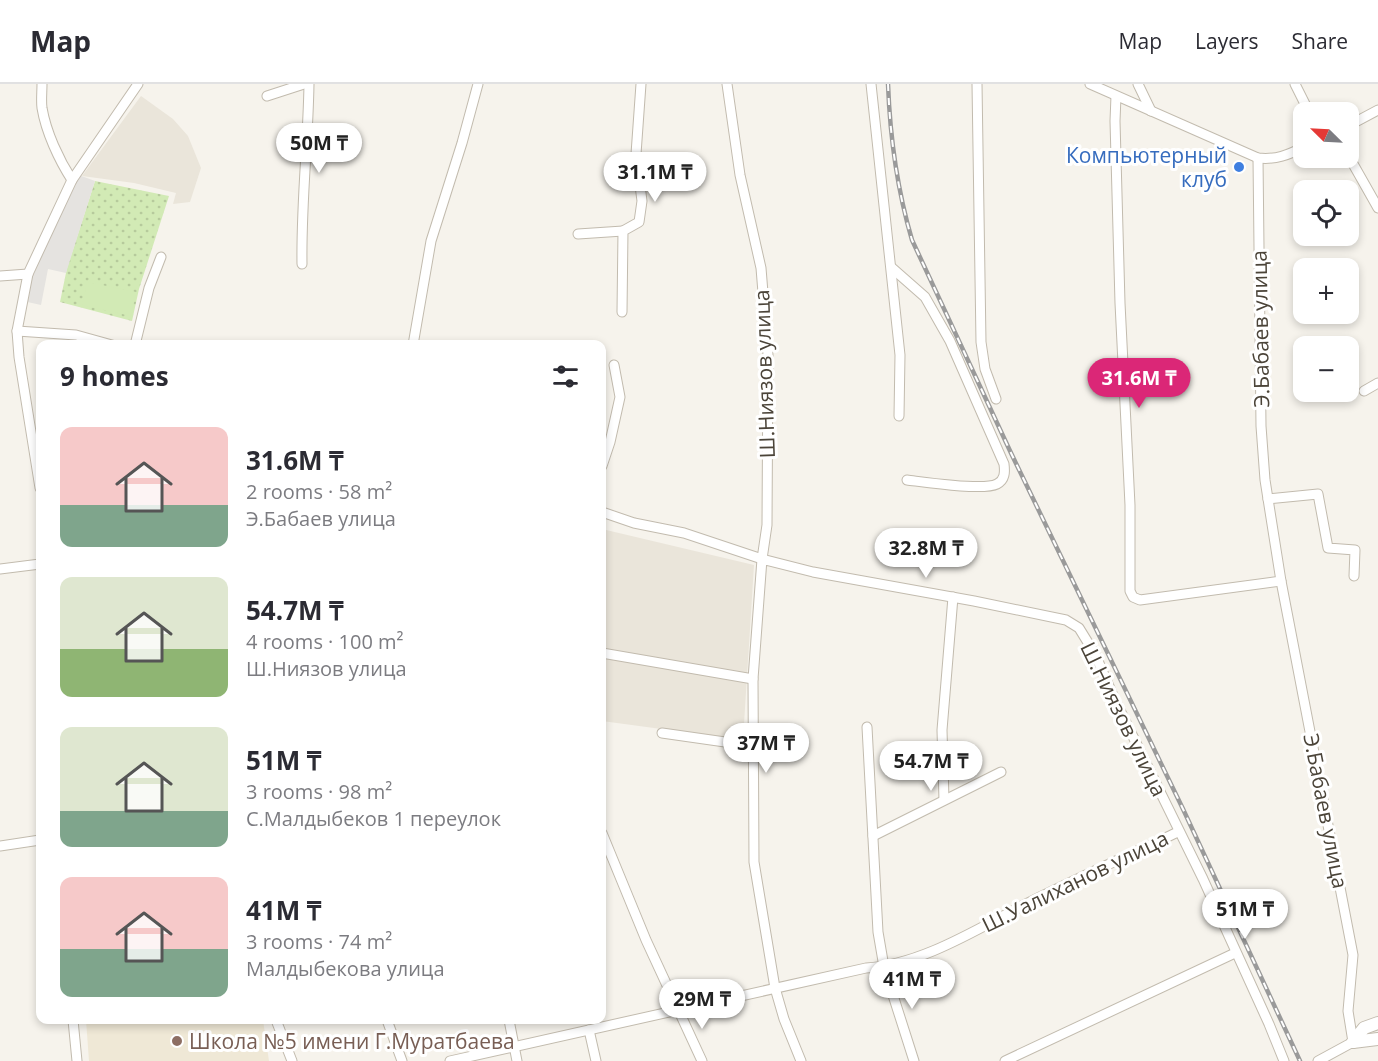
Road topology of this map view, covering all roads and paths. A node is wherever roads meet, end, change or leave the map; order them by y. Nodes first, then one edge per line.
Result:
1 (42, 84) edge
2 (138, 84) edge
3 (304, 84) edge
4 (309, 84) edge
5 (478, 84) edge
6 (640, 84) edge
7 (727, 84) edge
8 (872, 84) edge
9 (977, 84) edge
10 (1090, 84) edge
11 (1138, 84) edge
12 (1295, 84) edge
13 (267, 96) dead end
14 (1116, 96) junction
15 (1304, 102) edge
16 (1378, 110) edge
17 (1151, 111) junction
18 (1359, 120) edge
19 (1293, 152) edge
20 (1258, 158) junction
21 (1355, 168) edge
22 (72, 180) junction
23 (1378, 208) edge
24 (623, 231) junction
25 (578, 234) dead end
26 (161, 257) dead end
27 (302, 264) dead end
28 (892, 268) junction
29 (28, 273) junction
30 (0, 276) edge
31 (622, 312) dead end
32 (17, 331) junction
33 (94, 340) edge
34 (136, 340) edge
35 (414, 340) edge
36 (615, 365) dead end
37 (1378, 383) edge
38 (1364, 391) dead end
39 (996, 399) dead end
40 (899, 416) dead end
41 (606, 454) edge
42 (36, 463) edge
43 (907, 480) dead end
44 (1268, 499) junction
45 (606, 513) edge
46 (762, 559) junction
47 (36, 564) edge
48 (0, 569) edge
49 (1354, 576) dead end
50 (1281, 581) junction
51 (953, 597) junction
52 (606, 653) edge
53 (753, 680) junction
54 (867, 727) dead end
55 (662, 733) dead end
56 (753, 746) junction
57 (1001, 772) dead end
58 (944, 801) junction
59 (1178, 832) junction
60 (873, 836) junction
61 (36, 841) edge
62 (606, 842) edge
63 (0, 846) edge
64 (1235, 953) junction
65 (884, 967) junction
66 (775, 988) junction
67 (677, 1010) junction
68 (1378, 1023) edge
69 (73, 1024) edge
70 (278, 1024) edge
71 (388, 1024) edge
72 (510, 1024) edge
73 (590, 1030) junction
74 (1378, 1039) edge
75 (1353, 1042) junction
76 (514, 1047) junction
77 (77, 1061) edge
78 (292, 1061) edge
79 (402, 1061) edge
80 (450, 1061) edge
81 (517, 1061) edge
82 (596, 1061) edge
83 (702, 1061) edge
84 (801, 1061) edge
85 (914, 1061) edge
86 (1005, 1061) edge
87 (1284, 1061) edge
88 (1320, 1061) edge

1 - 22 street
2 - 22 street
3 - 13 street
4 - 27 street
5 - 35 street
6 - 24 street
7 - 46 street, Ш.Ниязов улица
8 - 28 street
9 - 39 street
10 - 14 street
11 - 17 street
12 - 15 street
14 - 17 street
14 - 50 street
16 - 18 street
17 - 20 street
19 - 20 street
20 - 44 street, Э.Бабаев улица
21 - 23 street
22 - 29 street
24 - 25 street
24 - 31 street
26 - 34 street
28 - 40 street
28 - 43 street
29 - 30 street
29 - 32 street
32 - 33 street
32 - 42 street
36 - 41 street
37 - 38 street
44 - 49 street
44 - 50 street, Э.Бабаев улица
45 - 46 street, Ш.Ниязов улица
46 - 51 street, Ш.Ниязов улица
46 - 53 street, Ш.Ниязов улица
47 - 48 street
50 - 75 street, Э.Бабаев улица
51 - 58 street
51 - 59 street, Ш.Ниязов улица
52 - 53 street
53 - 56 street, Ш.Ниязов улица
54 - 60 street
55 - 56 street
56 - 66 street, Ш.Ниязов улица
57 - 58 street
58 - 60 street
59 - 64 street, Ш.Ниязов улица
59 - 65 street, Ш.Уалиханов улица
60 - 65 street
61 - 63 street
62 - 67 street
64 - 86 street
64 - 87 street, Ш.Ниязов улица
65 - 66 street, Ш.Уалиханов улица
65 - 85 street
66 - 67 street, Ш.Уалиханов улица
66 - 84 street, Ш.Ниязов улица
67 - 73 street, Ш.Уалиханов улица
67 - 83 street
68 - 75 street
69 - 77 street
70 - 78 street
71 - 79 street
72 - 76 street
73 - 76 street, Ш.Уалиханов улица
73 - 82 street
74 - 75 street
75 - 88 street
76 - 80 street, Ш.Уалиханов улица
76 - 81 street

